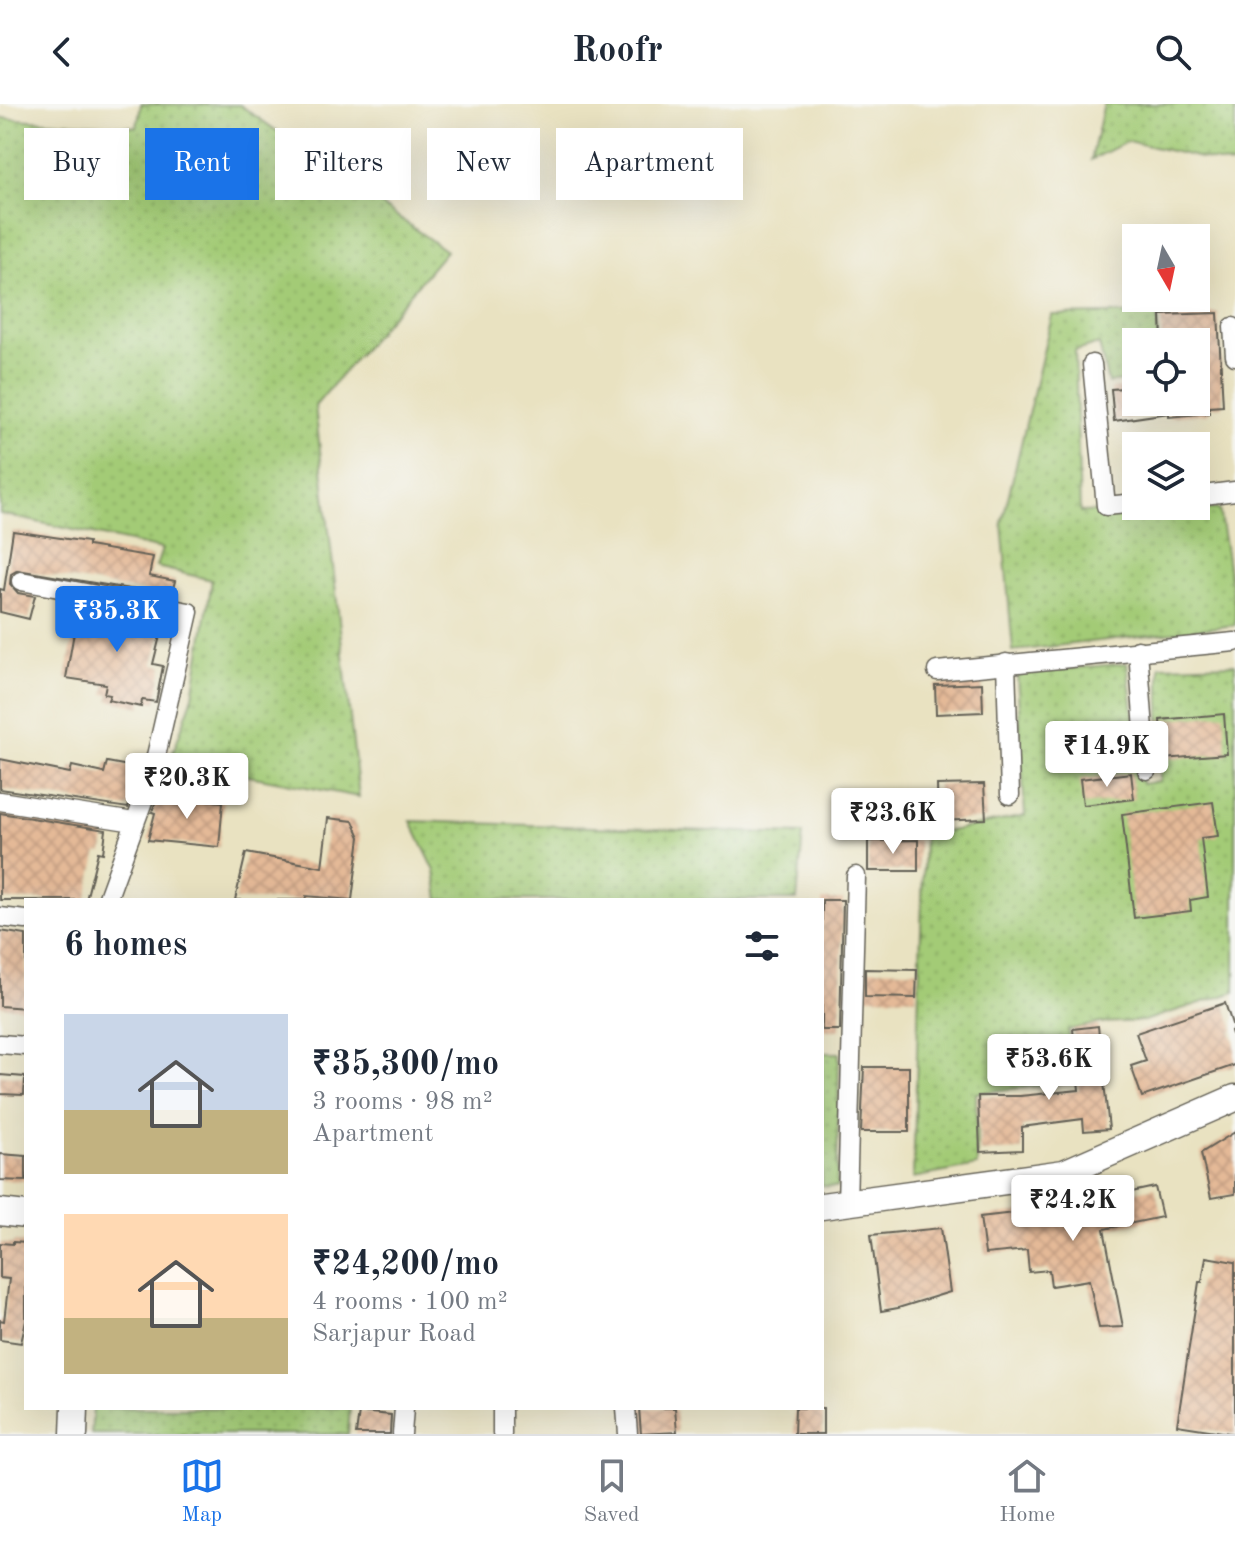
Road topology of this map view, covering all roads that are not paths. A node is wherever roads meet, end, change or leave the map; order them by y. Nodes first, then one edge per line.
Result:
1 (1233, 327) dead end
2 (1235, 356) edge
3 (1092, 364) dead end
4 (1235, 491) edge
5 (1210, 494) edge
6 (1122, 504) edge
7 (21, 581) dead end
8 (1235, 642) edge
9 (1138, 650) junction
10 (1006, 663) junction
11 (937, 671) dead end
12 (1147, 770) dead end
13 (1010, 795) dead end
14 (0, 801) edge
15 (134, 822) junction
16 (856, 876) dead end
17 (108, 898) edge
18 (0, 917) edge
19 (24, 920) edge
20 (0, 1044) edge
21 (24, 1046) edge
22 (1235, 1098) edge
23 (835, 1204) edge
24 (0, 1212) edge
25 (24, 1215) edge
26 (75, 1410) edge
27 (404, 1410) edge
28 (502, 1410) edge
29 (626, 1410) edge
30 (74, 1434) edge
31 (402, 1434) edge
32 (502, 1434) edge
33 (628, 1434) edge

1 - 2 street
3 - 6 street
4 - 5 street
7 - 15 street
8 - 9 street
9 - 10 street
9 - 12 street
10 - 11 street
10 - 13 street
14 - 15 street
15 - 17 street
16 - 23 street
18 - 19 street
20 - 21 street
22 - 23 main road
24 - 25 main road
26 - 30 main road
27 - 31 street
28 - 32 street
29 - 33 street

